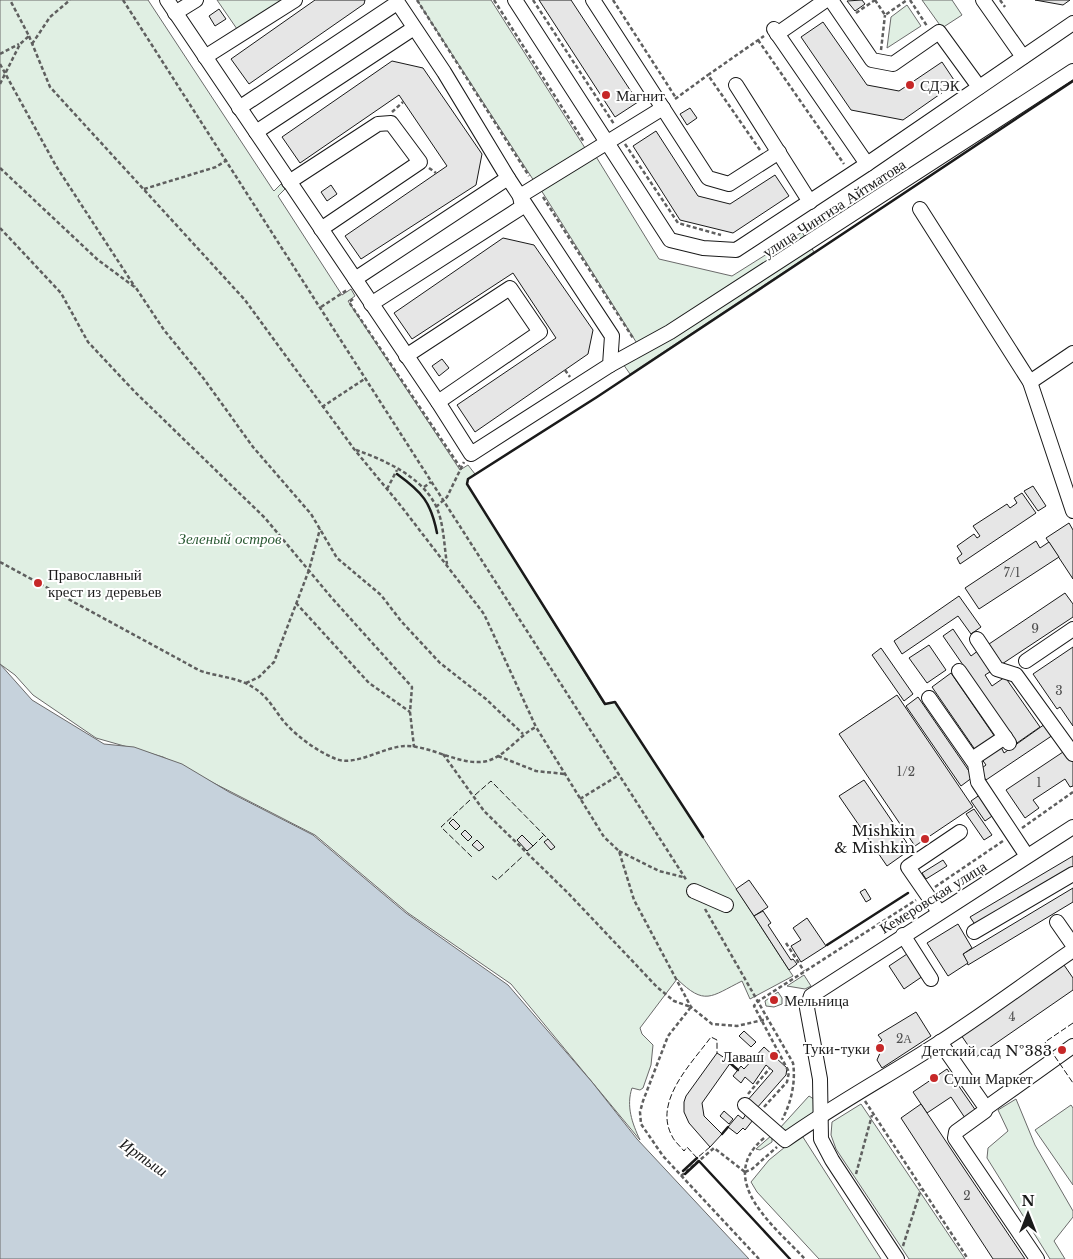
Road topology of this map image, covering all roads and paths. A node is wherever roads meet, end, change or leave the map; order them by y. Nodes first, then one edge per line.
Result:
1 (10, 0) edge
2 (70, 0) edge
3 (124, 0) edge
4 (167, 0) edge
5 (196, 0) edge
6 (295, 0) edge
7 (417, 0) edge
8 (494, 0) edge
9 (515, 0) edge
10 (533, 0) edge
11 (593, 0) edge
12 (613, 0) edge
13 (826, 0) edge
14 (831, 0) edge
15 (875, 0) edge
16 (908, 0) edge
17 (983, 0) edge
18 (397, 1) edge
19 (175, 13) junction
20 (885, 14) junction
21 (845, 20) junction
22 (1073, 23) edge
23 (414, 28) junction
24 (934, 35) junction
25 (29, 36) junction
26 (758, 40) dead end
27 (20, 44) junction
28 (32, 44) junction
29 (0, 54) edge
30 (205, 57) junction
31 (1023, 57) junction
32 (879, 61) junction
33 (0, 64) edge
34 (1073, 71) edge
35 (708, 74) dead end
36 (5, 76) junction
37 (0, 84) edge
38 (736, 84) dead end
39 (979, 87) junction
40 (676, 98) junction
41 (239, 108) junction
42 (663, 108) junction
43 (616, 128) dead end
44 (256, 132) junction
45 (631, 138) dead end
46 (605, 143) junction
47 (588, 148) dead end
48 (779, 152) junction
49 (227, 160) junction
50 (867, 164) junction
51 (0, 168) edge
52 (847, 168) dead end
53 (508, 178) junction
54 (289, 182) junction
55 (536, 186) junction
56 (144, 189) junction
57 (520, 196) junction
58 (810, 202) junction
59 (920, 209) dead end
60 (0, 228) edge
61 (321, 229) junction
62 (725, 237) dead end
63 (353, 284) junction
64 (136, 288) junction
65 (356, 294) dead end
66 (371, 304) junction
67 (321, 307) junction
68 (638, 345) dead end
69 (1073, 353) edge
70 (406, 356) junction
71 (610, 365) junction
72 (366, 378) junction
73 (1030, 382) junction
74 (438, 402) junction
75 (322, 407) junction
76 (354, 449) junction
77 (397, 470) junction
78 (432, 482) junction
79 (424, 487) junction
80 (387, 489) junction
81 (443, 502) junction
82 (436, 507) junction
83 (1073, 511) edge
84 (320, 530) junction
85 (0, 562) edge
86 (447, 565) junction
87 (309, 570) junction
88 (296, 603) junction
89 (1073, 629) edge
90 (977, 639) dead end
91 (1026, 661) dead end
92 (959, 671) dead end
93 (246, 683) junction
94 (929, 698) dead end
95 (410, 712) junction
96 (536, 727) junction
97 (523, 734) junction
98 (414, 747) junction
99 (443, 754) junction
100 (1073, 754) edge
101 (498, 756) junction
102 (972, 759) junction
103 (565, 774) junction
104 (619, 775) junction
105 (1073, 792) edge
106 (580, 799) junction
107 (1073, 828) edge
108 (960, 832) dead end
109 (1012, 834) junction
110 (619, 852) junction
111 (1027, 856) junction
112 (1073, 874) edge
113 (685, 877) junction
114 (694, 891) junction
115 (926, 893) junction
116 (726, 906) dead end
117 (939, 912) junction
118 (1058, 922) dead end
119 (974, 932) dead end
120 (903, 936) junction
121 (786, 943) dead end
122 (1073, 945) edge
123 (1073, 950) edge
124 (804, 971) junction
125 (931, 979) dead end
126 (757, 1002) junction
127 (691, 1008) junction
128 (767, 1019) junction
129 (762, 1022) junction
130 (940, 1042) junction
131 (1073, 1046) edge
132 (781, 1054) junction
133 (777, 1059) dead end
134 (770, 1068) dead end
135 (860, 1093) junction
136 (746, 1099) joint
137 (986, 1108) junction
138 (820, 1114) junction
139 (872, 1114) junction
140 (773, 1129) junction
141 (785, 1140) junction
142 (745, 1172) junction
143 (681, 1176) junction
144 (922, 1189) junction
145 (851, 1190) junction
146 (899, 1255) edge
147 (759, 1259) edge
148 (805, 1259) edge
149 (968, 1259) edge
150 (1037, 1259) edge

1 - 25 path
2 - 28 path
3 - 49 path
4 - 19 street
5 - 19 street
6 - 30 street
7 - 55 path
8 - 47 path
9 - 46 street
10 - 43 path
11 - 42 street
12 - 40 path
13 - 50 street
14 - 21 street
15 - 20 path
15 - 21 path
16 - 20 path
16 - 24 path
17 - 31 street
18 - 23 street
18 - 41 street
19 - 30 street
20 - 32 path
21 - 32 street
22 - 31 street
23 - 44 street
23 - 53 street
24 - 32 street
24 - 39 street
25 - 27 path
25 - 28 path
26 - 52 path
27 - 29 path
27 - 36 path
28 - 56 path
30 - 41 street
31 - 39 street
33 - 36 path
34 - 71 street, улица Чингиза Айтматова
35 - 40 path
36 - 37 path
36 - 64 path
38 - 48 street
39 - 50 street
40 - 42 path
41 - 44 street
42 - 46 street
42 - 48 street
44 - 54 street
45 - 62 path
46 - 55 street
46 - 58 street
48 - 58 street
49 - 56 path
49 - 67 path
50 - 58 street
51 - 64 path
53 - 57 street
53 - 63 street
54 - 61 street
54 - 61 street
55 - 57 street
55 - 68 path
56 - 75 path
57 - 66 street
57 - 71 street
59 - 73 street
60 - 87 path
61 - 63 street
63 - 66 street
63 - 67 path
64 - 84 path
65 - 81 path
66 - 70 street
67 - 72 path
69 - 73 street
70 - 74 street
70 - 74 street
71 - 74 street, улица Чингиза Айтматова
72 - 75 path
72 - 78 path
73 - 83 street
75 - 76 path
76 - 77 path
76 - 80 path
77 - 79 path
77 - 80 path
78 - 79 path
78 - 81 path
79 - 82 path
80 - 86 path
81 - 82 path
81 - 104 path
82 - 86 path
84 - 87 path
84 - 97 path
85 - 93 path
86 - 96 path
87 - 88 path
87 - 95 path
88 - 93 path
88 - 95 path
89 - 91 street
90 - 100 street
92 - 102 street
93 - 98 path
94 - 102 street
95 - 98 path
96 - 97 path
96 - 103 path
97 - 101 path
98 - 99 path
99 - 101 path
99 - 127 path
101 - 103 path
102 - 109 street
103 - 106 path
104 - 106 path
104 - 113 path
105 - 109 path
106 - 110 path
107 - 111 street, Кемеровская улица
108 - 115 street
109 - 111 street
109 - 115 path
110 - 113 path
110 - 127 path
111 - 117 street, Кемеровская улица
112 - 119 street
113 - 114 path
114 - 116 street
114 - 126 path
115 - 117 street
115 - 124 path
117 - 120 street, Кемеровская улица
118 - 122 street
120 - 125 street
120 - 138 street, Кемеровская улица
121 - 124 path
123 - 130 street
124 - 126 path
126 - 128 path
126 - 129 path
127 - 129 path
127 - 143 path
128 - 129 path
128 - 140 path
129 - 132 path
130 - 135 street
130 - 137 street
131 - 137 street
132 - 133 path
132 - 140 path
134 - 136 path
135 - 138 street
135 - 139 path
136 - 140 street
137 - 150 street
138 - 141 street
138 - 145 street
139 - 144 path
139 - 145 path
140 - 141 street
140 - 142 path
141 - 142 path
142 - 143 path
142 - 148 path
143 - 147 path
144 - 146 path
144 - 149 path
145 - 146 street

